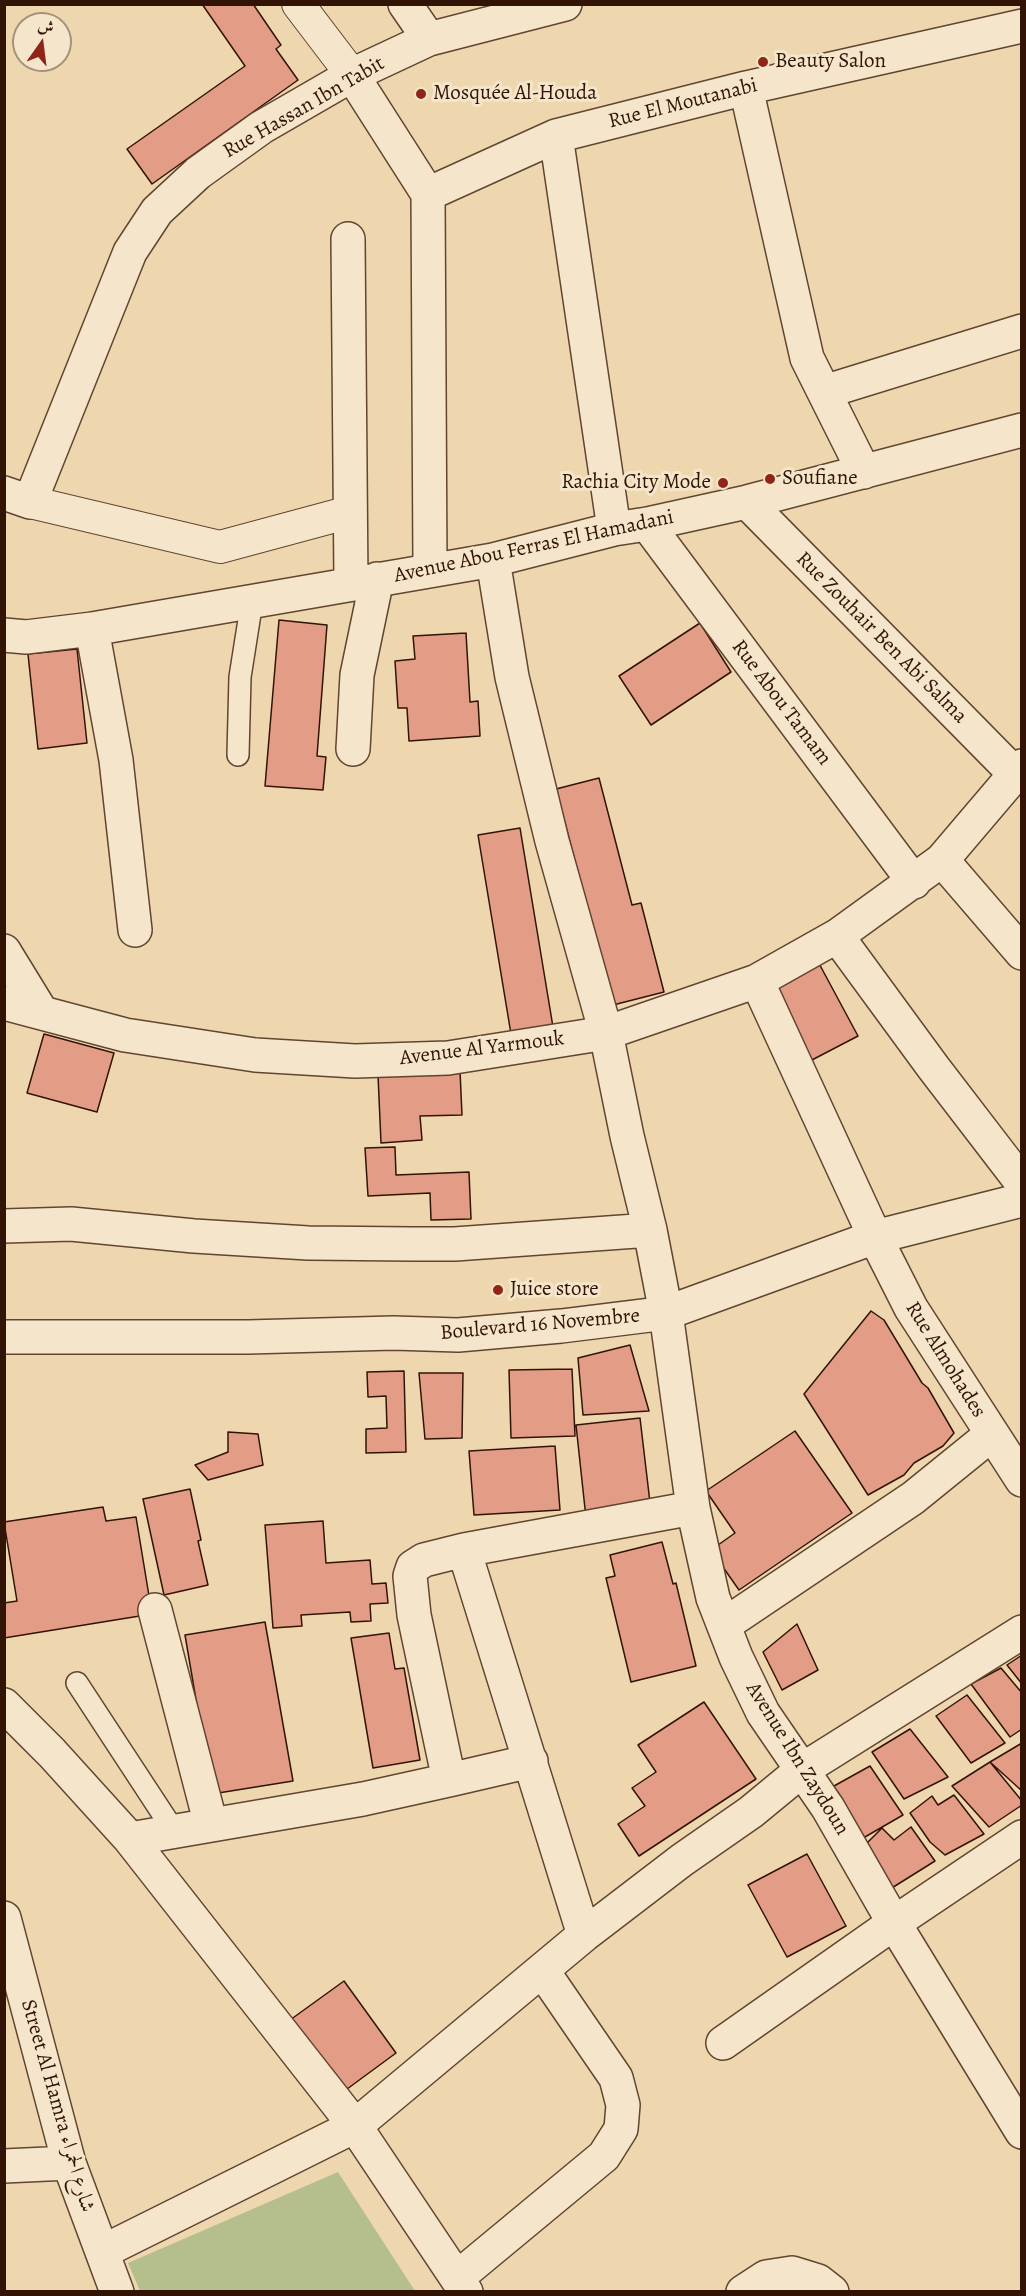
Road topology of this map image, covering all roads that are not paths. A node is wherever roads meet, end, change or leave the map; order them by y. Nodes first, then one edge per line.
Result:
1 (298, 4) edge
2 (405, 4) edge
3 (565, 4) edge
4 (1022, 26) edge
5 (429, 39) junction
6 (352, 75) junction
7 (746, 88) junction
8 (556, 136) junction
9 (428, 194) junction
10 (348, 239) dead end
11 (1022, 332) edge
12 (824, 392) junction
13 (1022, 430) edge
14 (864, 472) junction
15 (17, 497) edge
16 (747, 502) junction
17 (350, 512) junction
18 (647, 524) junction
19 (614, 529) junction
20 (493, 560) junction
21 (430, 570) junction
22 (364, 581) junction
23 (252, 601) junction
24 (92, 629) junction
25 (4, 635) edge
26 (353, 749) dead end
27 (238, 755) dead end
28 (1018, 770) edge
29 (942, 860) junction
30 (914, 882) junction
31 (135, 930) dead end
32 (837, 936) junction
33 (4, 951) edge
34 (1022, 953) edge
35 (757, 981) junction
36 (4, 1003) edge
37 (42, 1013) junction
38 (606, 1033) junction
39 (1022, 1183) edge
40 (1022, 1200) edge
41 (4, 1226) edge
42 (650, 1230) junction
43 (875, 1237) junction
44 (666, 1313) junction
45 (4, 1337) edge
46 (992, 1434) junction
47 (1022, 1480) edge
48 (693, 1508) junction
49 (464, 1550) junction
50 (155, 1610) dead end
51 (724, 1625) junction
52 (1022, 1632) edge
53 (77, 1683) dead end
54 (4, 1706) edge
55 (531, 1761) junction
56 (802, 1770) junction
57 (449, 1780) junction
58 (212, 1825) junction
59 (174, 1832) junction
60 (1022, 1837) edge
61 (130, 1839) junction
62 (4, 1918) edge
63 (894, 1923) junction
64 (584, 1935) junction
65 (542, 1970) junction
66 (723, 2043) dead end
67 (1012, 2093) edge
68 (354, 2126) junction
69 (1022, 2132) edge
70 (69, 2163) junction
71 (4, 2166) edge
72 (102, 2252) junction
73 (462, 2284) edge
74 (117, 2292) edge
75 (743, 2292) edge
76 (832, 2292) edge

1 - 6 street
2 - 5 street
3 - 5 street, Rue Hassan Ibn Tabit
4 - 7 street, Rue El Moutanabi
5 - 6 street, Rue Hassan Ibn Tabit
6 - 9 street
6 - 15 street, Rue Hassan Ibn Tabit
7 - 8 street, Rue El Moutanabi
7 - 12 street
8 - 9 street, Rue El Moutanabi
8 - 19 street
9 - 21 street
10 - 17 street
11 - 12 street
12 - 14 street
13 - 14 street, Avenue Abou Ferras El Hamadani
14 - 16 street, Avenue Abou Ferras El Hamadani
15 - 17 street
16 - 18 street, Avenue Abou Ferras El Hamadani
16 - 28 street, Rue Zouhair Ben Abi Salma
17 - 22 street
18 - 19 street, Avenue Abou Ferras El Hamadani
18 - 30 street, Rue Abou Tamam
19 - 20 street, Avenue Abou Ferras El Hamadani
20 - 21 street, Avenue Abou Ferras El Hamadani
20 - 38 street, Avenue Ibn Zaydoun
21 - 22 street, Avenue Abou Ferras El Hamadani
22 - 23 street, Avenue Abou Ferras El Hamadani
22 - 26 street
23 - 24 street, Avenue Abou Ferras El Hamadani
23 - 27 lane
24 - 25 street, Avenue Abou Ferras El Hamadani
24 - 31 street
28 - 29 street, Avenue Al Yarmouk
29 - 30 street, Avenue Al Yarmouk
29 - 34 street
30 - 32 street, Avenue Al Yarmouk
32 - 35 street, Avenue Al Yarmouk
32 - 39 street
33 - 37 street
35 - 38 street, Avenue Al Yarmouk
35 - 43 street, Rue Almohades
36 - 37 street, Avenue Al Yarmouk
37 - 38 street, Avenue Al Yarmouk
38 - 42 street, Avenue Ibn Zaydoun
40 - 43 street, Boulevard 16 Novembre
41 - 42 street
42 - 44 street, Avenue Ibn Zaydoun
43 - 44 street, Boulevard 16 Novembre
43 - 46 street, Rue Almohades
44 - 45 street, Boulevard 16 Novembre
44 - 48 street, Avenue Ibn Zaydoun
46 - 47 street, Rue Almohades
46 - 51 street
48 - 49 street
48 - 51 street, Avenue Ibn Zaydoun
49 - 55 street
49 - 57 street
50 - 58 street
51 - 56 street, Avenue Ibn Zaydoun
52 - 56 street
53 - 59 lane
54 - 61 street
55 - 57 street
55 - 64 street
56 - 63 street, Avenue Ibn Zaydoun
56 - 64 street
57 - 58 street
58 - 59 street
59 - 61 street
60 - 63 street
61 - 68 street
62 - 70 street, Street Al Hamra شارع الحمراء
63 - 66 street
63 - 67 street, Avenue Ibn Zaydoun
64 - 65 street
65 - 68 street
65 - 73 street
67 - 69 street, Avenue Ibn Zaydoun
68 - 72 street
68 - 73 street
70 - 71 street
70 - 72 street, Street Al Hamra شارع الحمراء
72 - 74 street, Street Al Hamra شارع الحمراء
75 - 76 street

